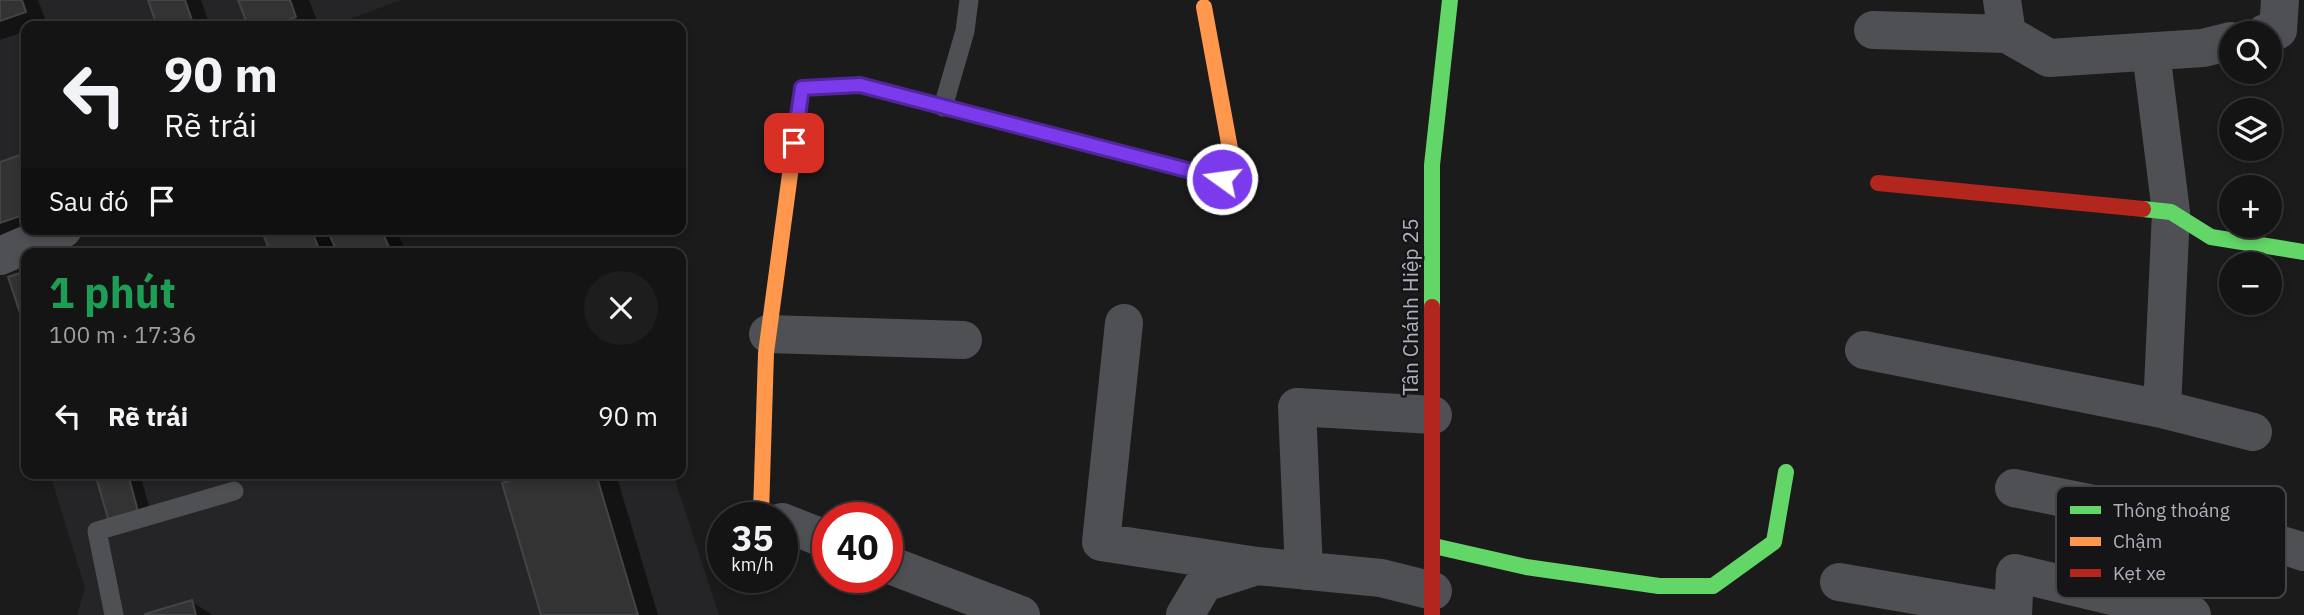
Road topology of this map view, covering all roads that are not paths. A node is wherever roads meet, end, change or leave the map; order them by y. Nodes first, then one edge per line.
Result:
1 (969, 0) edge
2 (1450, 0) edge
3 (2280, 0) edge
4 (1204, 7) dead end
5 (2004, 17) edge
6 (2278, 21) edge
7 (1874, 30) dead end
8 (2219, 44) edge
9 (2151, 52) junction
10 (943, 107) junction
11 (1878, 183) dead end
12 (2171, 212) junction
13 (49, 235) edge
14 (2304, 252) edge
15 (0, 256) edge
16 (1124, 323) dead end
17 (768, 334) junction
18 (963, 340) dead end
19 (1864, 350) dead end
20 (2162, 409) junction
21 (1433, 415) junction
22 (2253, 432) dead end
23 (1787, 472) dead end
24 (2014, 488) dead end
25 (234, 491) dead end
26 (2056, 496) edge
27 (761, 502) edge
28 (1434, 546) junction
29 (2286, 546) edge
30 (2304, 552) edge
31 (1256, 566) junction
32 (903, 570) edge
33 (1304, 570) junction
34 (1839, 582) dead end
35 (2056, 583) edge
36 (2120, 598) edge
37 (1433, 603) edge
38 (2013, 614) edge
39 (114, 615) edge
40 (1021, 615) edge
41 (1185, 615) edge
42 (2192, 615) edge

1 - 10 lane
2 - 21 street, Tân Chánh Hiệp 25
3 - 6 street
4 - 10 street
5 - 7 street
5 - 9 street
8 - 9 street
9 - 12 street
10 - 17 street
11 - 12 street
12 - 14 street
12 - 20 street
13 - 15 street
16 - 31 street
17 - 18 street
17 - 27 street
19 - 20 street
20 - 22 street
21 - 28 street, Tân Chánh Hiệp 25
21 - 33 street
23 - 28 street
24 - 26 street
25 - 39 lane
28 - 37 street, Tân Chánh Hiệp 25
29 - 30 street
31 - 33 street
31 - 41 street
32 - 40 street
33 - 37 street
34 - 38 street
35 - 38 street
36 - 42 street

